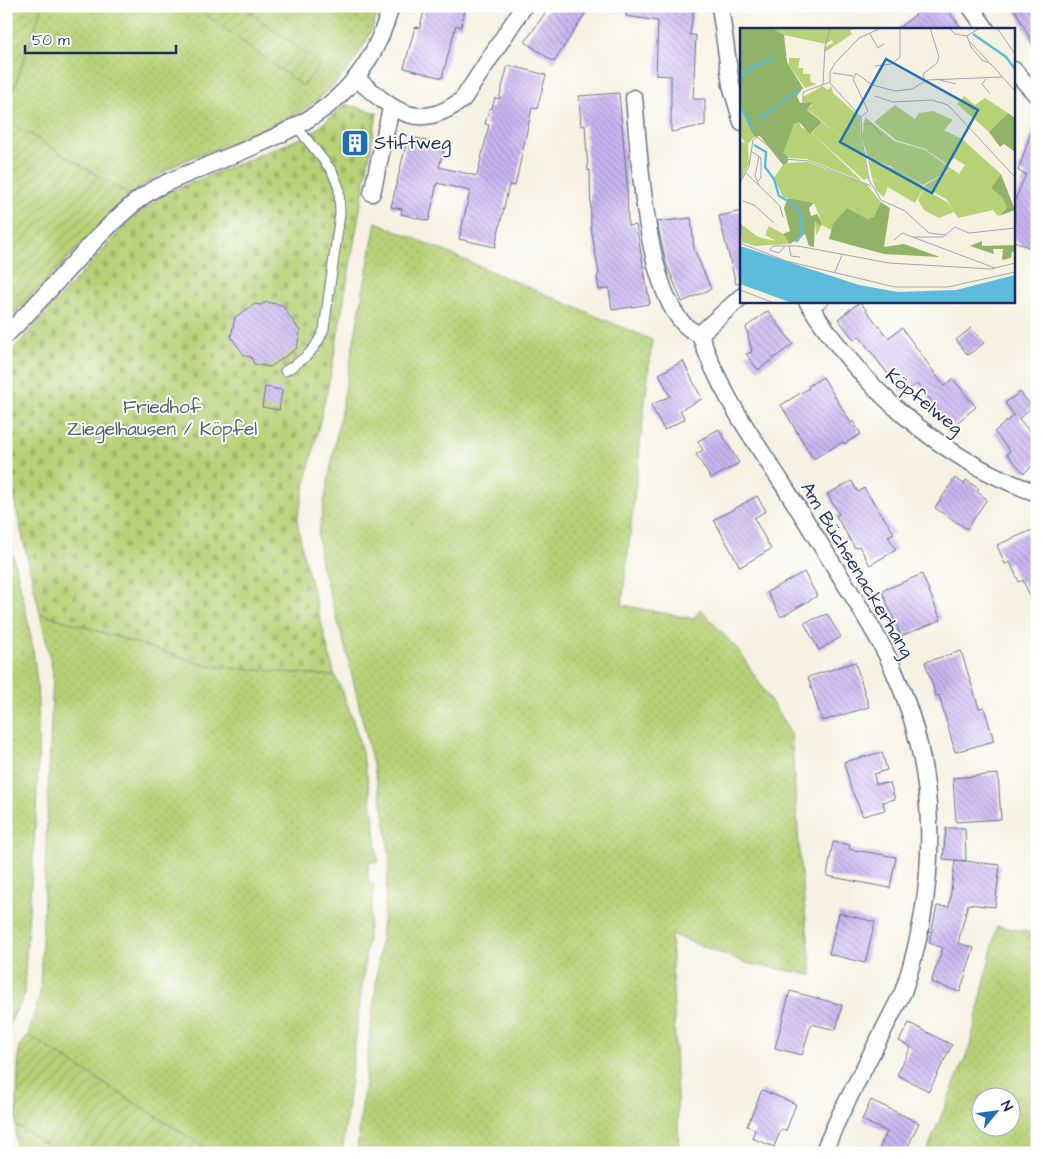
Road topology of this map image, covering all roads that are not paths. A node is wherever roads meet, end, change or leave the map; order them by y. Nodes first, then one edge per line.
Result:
1 (392, 6) edge
2 (524, 6) edge
3 (720, 6) edge
4 (970, 6) edge
5 (985, 28) edge
6 (1016, 72) edge
7 (356, 78) junction
8 (1037, 96) edge
9 (634, 98) dead end
10 (391, 108) junction
11 (740, 115) edge
12 (297, 127) junction
13 (372, 193) dead end
14 (740, 298) edge
15 (814, 304) edge
16 (700, 334) junction
17 (6, 335) edge
18 (285, 371) dead end
19 (1037, 493) edge
20 (823, 1153) edge

1 - 7 street
2 - 10 street
3 - 11 street
4 - 5 street
6 - 8 street
7 - 10 street
7 - 12 street
9 - 16 street
10 - 13 street
12 - 17 street
12 - 18 lane
14 - 16 street
15 - 19 street, Köpfelweg
16 - 20 street, Am Büchsenackerhang

